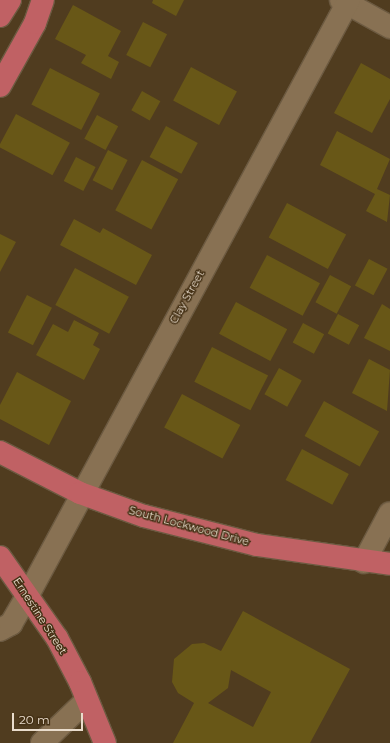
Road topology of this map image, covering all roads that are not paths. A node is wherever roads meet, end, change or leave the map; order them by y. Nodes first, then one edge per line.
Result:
1 (10, 0) edge
2 (43, 0) edge
3 (346, 1) edge
4 (0, 16) edge
5 (390, 27) edge
6 (0, 86) edge
7 (0, 452) edge
8 (80, 493) junction
9 (390, 514) edge
10 (0, 557) edge
11 (364, 562) junction
12 (390, 564) edge
13 (28, 595) junction
14 (0, 630) edge
15 (88, 700) junction
16 (42, 743) edge
17 (105, 743) edge

1 - 4 main road
2 - 6 main road
3 - 5 street
3 - 8 street, Clay Street
7 - 8 main road, South Lockwood Drive
8 - 11 main road, South Lockwood Drive
8 - 13 street, Clay Street
9 - 11 street
10 - 13 main road, Ernestine Street
11 - 12 main road, South Lockwood Drive
13 - 14 street, Clay Street
13 - 15 main road, Ernestine Street
15 - 16 street
15 - 17 main road, Ernestine Street

